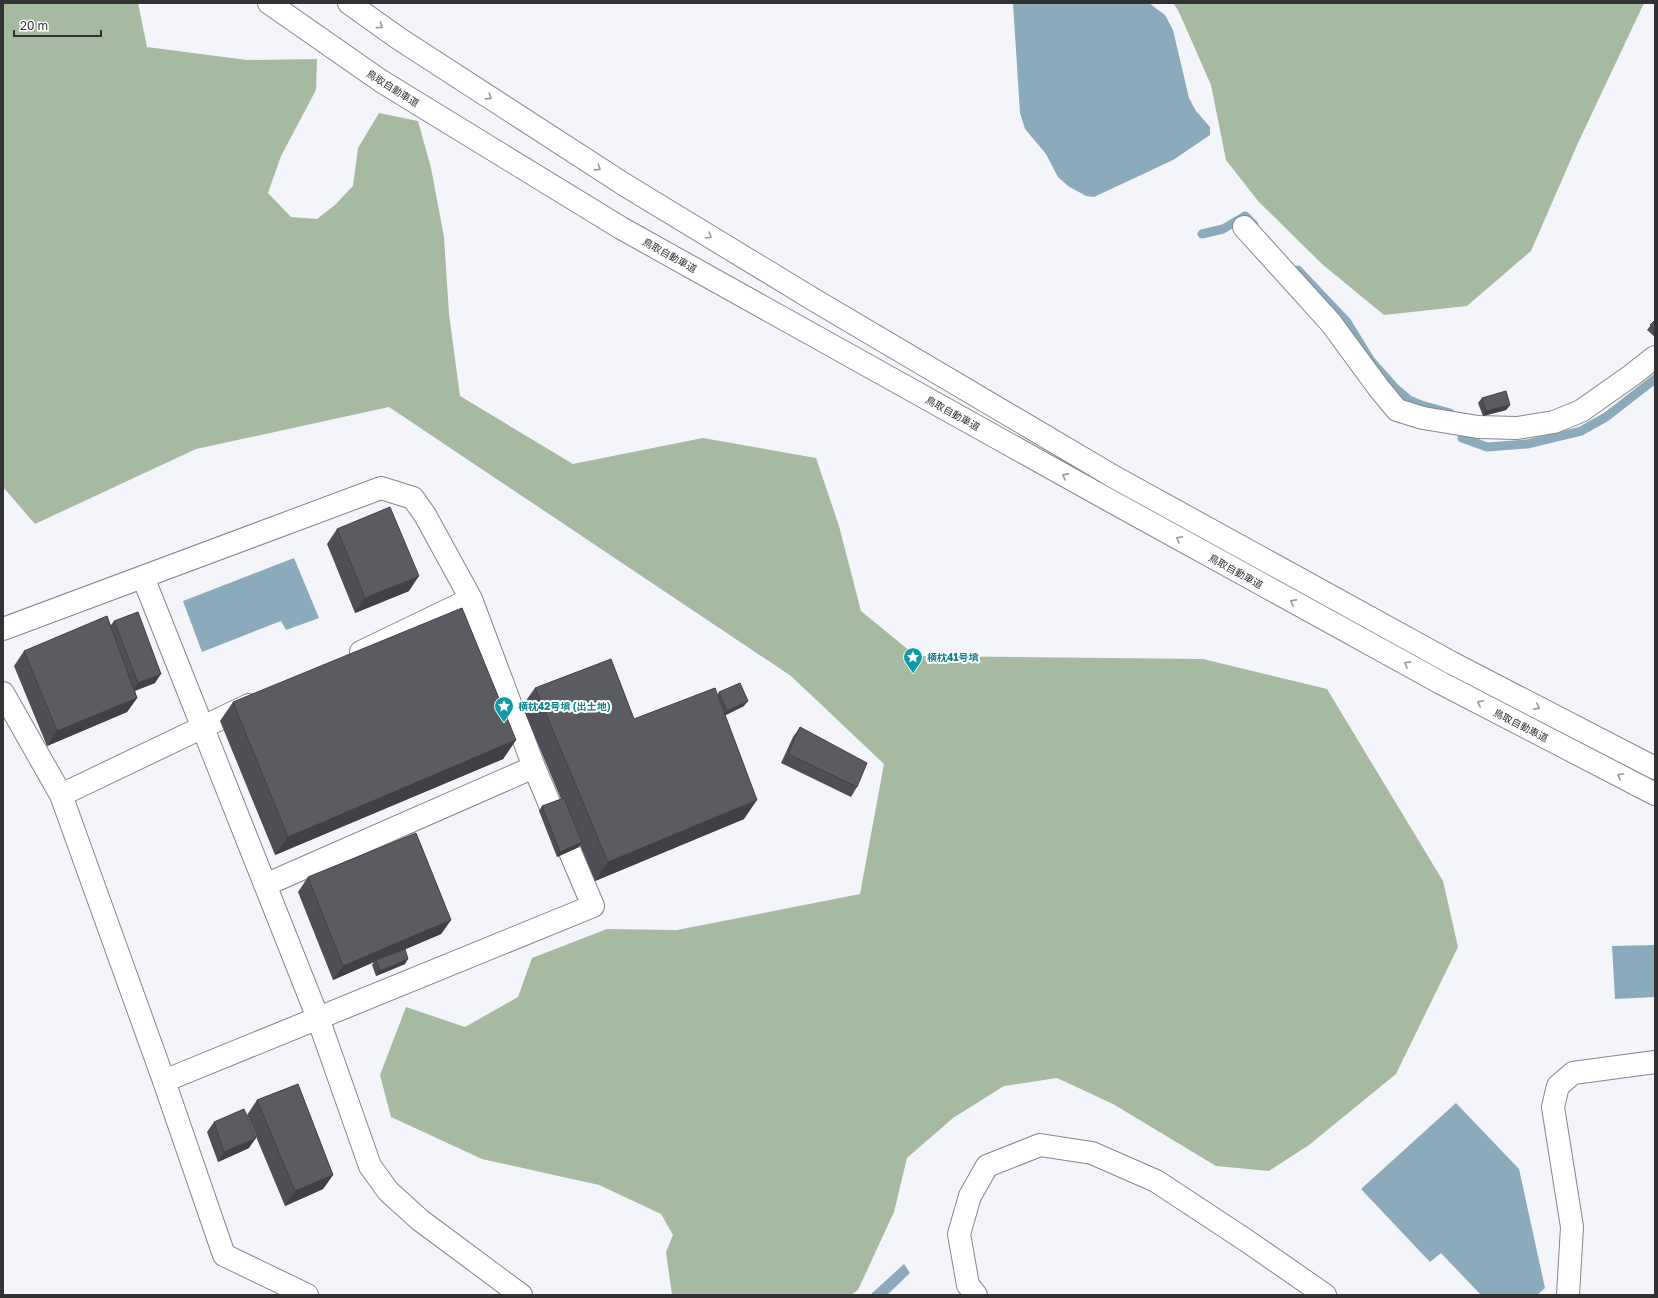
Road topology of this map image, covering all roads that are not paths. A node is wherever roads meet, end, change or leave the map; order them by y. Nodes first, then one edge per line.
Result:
1 (269, 3) edge
2 (348, 3) edge
3 (1244, 227) dead end
4 (1655, 357) edge
5 (143, 577) junction
6 (471, 599) junction
7 (3, 630) edge
8 (344, 660) edge
9 (3, 693) edge
10 (266, 697) edge
11 (203, 727) junction
12 (534, 767) junction
13 (1655, 768) edge
14 (1655, 794) edge
15 (61, 795) junction
16 (265, 885) junction
17 (318, 1018) junction
18 (1655, 1062) edge
19 (164, 1081) junction
20 (307, 1295) edge
21 (521, 1295) edge
22 (976, 1295) edge
23 (1324, 1295) edge
24 (1568, 1295) edge

14 -> 1 main road, 鳥取自動車道
2 -> 13 main road
3 - 4 main road
5 - 6 main road
5 - 7 main road
5 - 11 main road
6 - 8 main road
6 - 12 main road
9 - 15 main road
10 - 11 main road
11 - 15 main road
11 - 16 main road
12 - 16 main road
12 - 17 main road
15 - 19 main road
16 - 17 main road
17 - 19 main road
17 - 21 main road
18 - 24 main road
19 - 20 main road
22 - 23 main road

